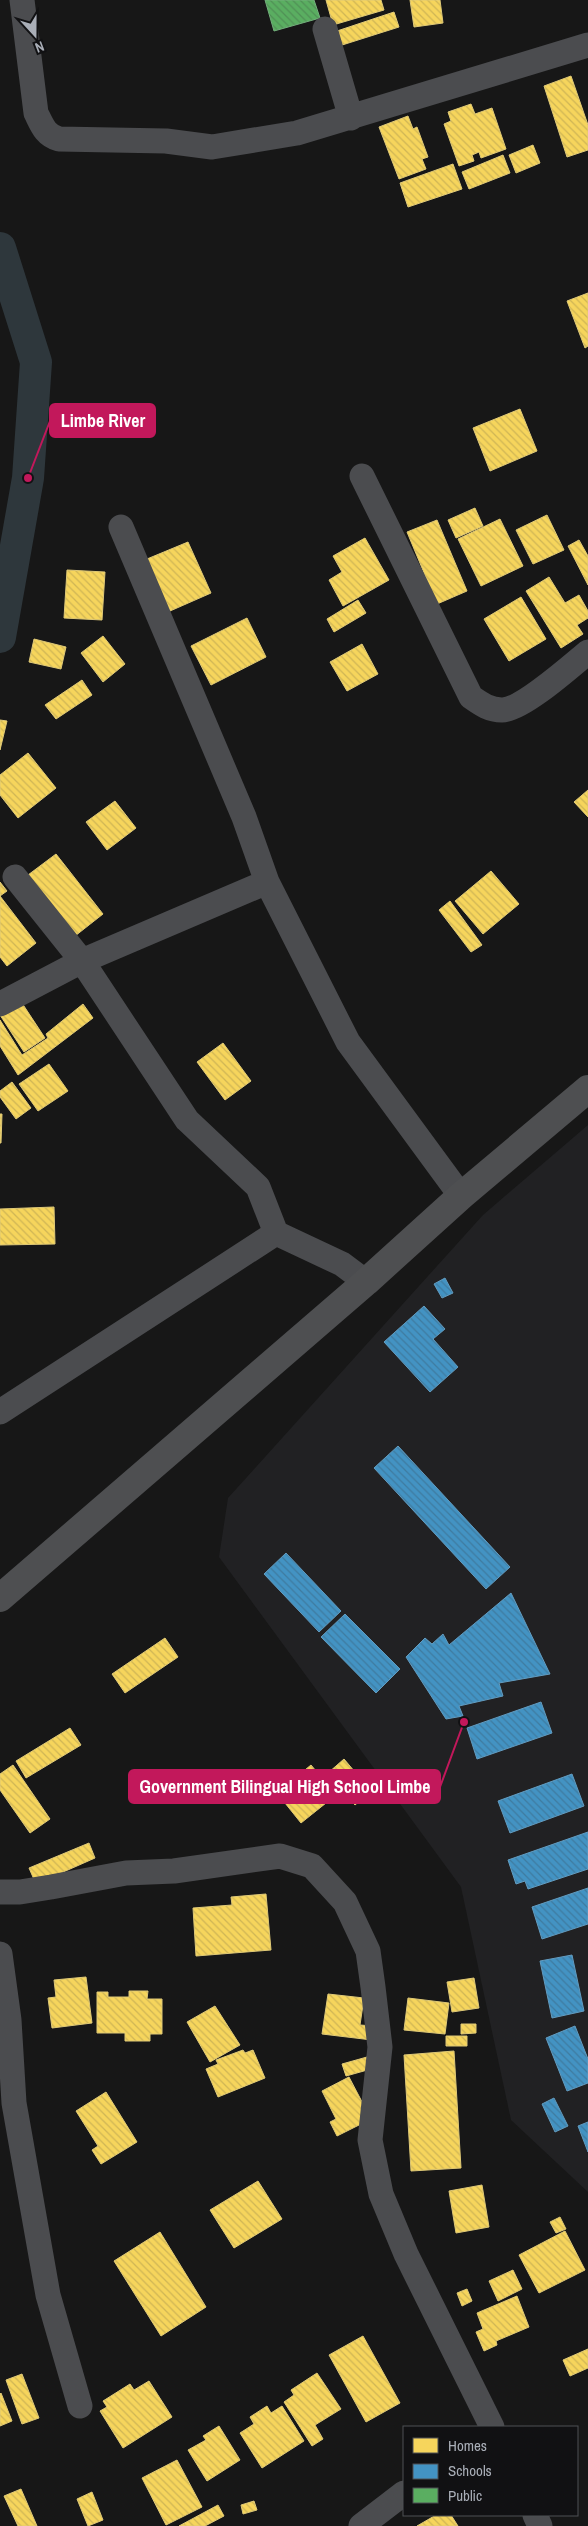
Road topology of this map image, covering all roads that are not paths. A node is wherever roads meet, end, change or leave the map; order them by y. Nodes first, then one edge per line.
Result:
1 (22, 0) edge
2 (325, 29) dead end
3 (588, 45) edge
4 (351, 118) junction
5 (362, 476) dead end
6 (121, 527) dead end
7 (588, 652) edge
8 (15, 877) dead end
9 (266, 882) junction
10 (82, 960) junction
11 (0, 1004) edge
12 (588, 1089) edge
13 (461, 1196) junction
14 (276, 1233) junction
15 (366, 1282) junction
16 (0, 1412) edge
17 (0, 1598) edge
18 (0, 1892) edge
19 (0, 1954) edge
20 (80, 2406) dead end
21 (492, 2426) edge
22 (403, 2494) edge
23 (361, 2526) edge

1 - 4 street
2 - 4 street
3 - 4 street
5 - 7 street
6 - 9 street
8 - 10 street
9 - 10 street
9 - 13 street
10 - 11 street
10 - 14 street
12 - 13 main road
13 - 15 main road
14 - 15 street
14 - 16 street
15 - 17 main road
18 - 21 street
19 - 20 street
22 - 23 street

